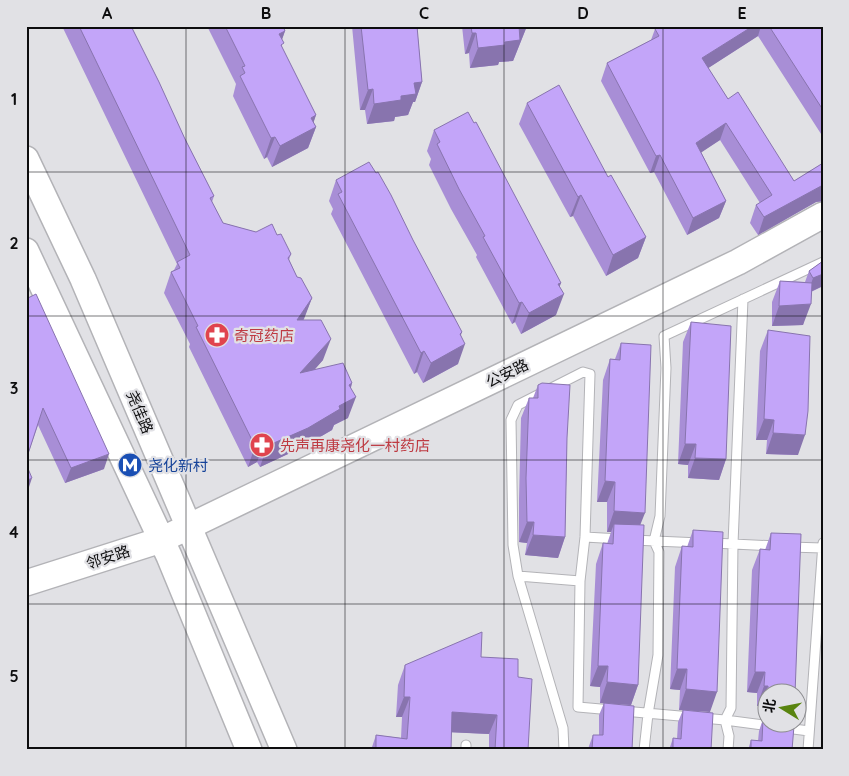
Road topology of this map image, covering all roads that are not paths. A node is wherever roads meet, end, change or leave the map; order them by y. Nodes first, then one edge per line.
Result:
1 (26, 160) edge
2 (823, 215) edge
3 (26, 251) edge
4 (823, 262) edge
5 (743, 299) junction
6 (188, 526) junction
7 (585, 537) junction
8 (161, 540) junction
9 (654, 541) junction
10 (823, 543) edge
11 (733, 544) junction
12 (822, 548) edge
13 (518, 576) junction
14 (580, 581) junction
15 (26, 583) edge
16 (819, 637) edge
17 (648, 714) junction
18 (725, 720) junction
19 (809, 731) junction
20 (248, 750) edge
21 (284, 750) edge
22 (564, 750) edge
23 (644, 750) edge
24 (728, 750) edge
25 (808, 750) edge

1 - 6 main road, 尧佳路
2 - 6 main road, 公安路
3 - 8 main road
4 - 5 lane
5 - 9 lane
5 - 11 lane
6 - 8 main road, 邻安路
6 - 21 main road, 尧佳路
7 - 9 lane
7 - 13 lane
7 - 14 lane
8 - 15 main road, 邻安路
8 - 20 main road
9 - 11 lane
9 - 17 lane
10 - 12 lane
11 - 12 lane
11 - 18 lane
12 - 16 lane
13 - 14 lane
13 - 22 lane
14 - 17 lane
16 - 19 lane
17 - 18 lane
17 - 23 lane
18 - 19 lane
18 - 24 lane
19 - 25 lane

